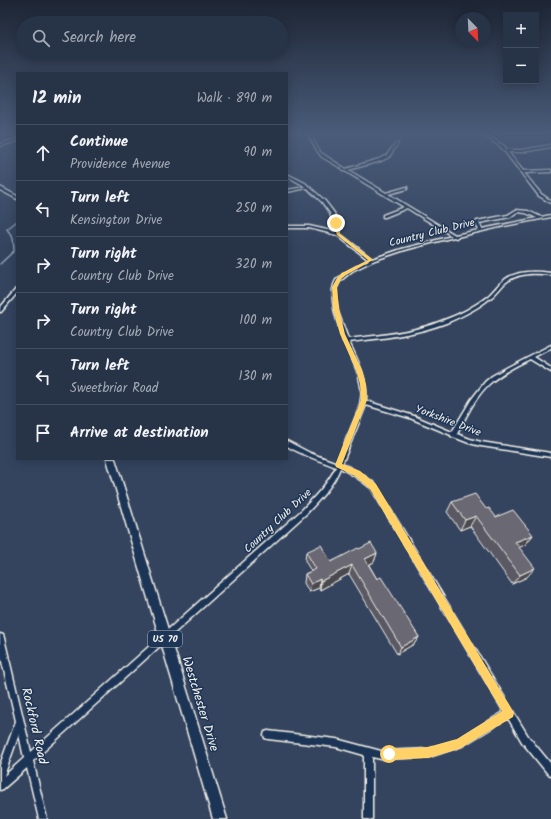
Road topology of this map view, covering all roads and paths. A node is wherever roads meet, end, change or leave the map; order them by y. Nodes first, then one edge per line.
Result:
1 (346, 171) edge
2 (545, 171) edge
3 (522, 172) joint
4 (288, 177) edge
5 (308, 187) junction
6 (0, 188) edge
7 (406, 188) dead end
8 (288, 192) edge
9 (385, 194) junction
10 (16, 197) edge
11 (551, 202) edge
12 (407, 207) junction
13 (384, 216) dead end
14 (551, 216) edge
15 (540, 218) junction
16 (288, 227) edge
17 (481, 230) junction
18 (338, 234) junction
19 (456, 237) junction
20 (371, 260) junction
21 (551, 274) edge
22 (16, 291) edge
23 (0, 311) edge
24 (346, 341) junction
25 (551, 346) edge
26 (531, 358) junction
27 (551, 370) edge
28 (363, 402) junction
29 (453, 435) junction
30 (288, 444) edge
31 (551, 455) edge
32 (111, 460) edge
33 (338, 465) junction
34 (0, 638) edge
35 (164, 638) junction
36 (509, 713) junction
37 (19, 721) junction
38 (268, 735) dead end
39 (368, 751) junction
40 (28, 760) junction
41 (551, 771) edge
42 (0, 777) edge
43 (0, 786) edge
44 (43, 819) edge
45 (220, 819) edge
46 (368, 819) edge

1 - 9 street
2 - 3 street
3 - 11 street
4 - 5 street
5 - 8 street
5 - 18 street
6 - 10 main road
7 - 9 street
9 - 12 street
12 - 13 street
12 - 19 street
14 - 15 street, Country Club Drive
15 - 17 street, Country Club Drive
15 - 17 street
16 - 18 street
17 - 19 street, Country Club Drive
18 - 20 street
19 - 20 street, Country Club Drive
20 - 24 street, Country Club Drive
21 - 24 street
22 - 23 street
24 - 28 street, Country Club Drive
25 - 26 street
26 - 27 street
26 - 29 street
28 - 29 street, Yorkshire Drive
28 - 33 street, Country Club Drive
29 - 31 street, Yorkshire Drive
30 - 33 street
32 - 35 main road, Westchester Drive / US 70
33 - 35 street, Country Club Drive
33 - 36 street
34 - 37 street, Rockford Road
35 - 40 street, Country Club Drive
35 - 45 main road, Westchester Drive / US 70
36 - 39 street
36 - 41 street
37 - 40 street, Rockford Road
37 - 42 street
38 - 39 street
39 - 46 street
40 - 43 street, Country Club Drive
40 - 44 street, Rockford Road

